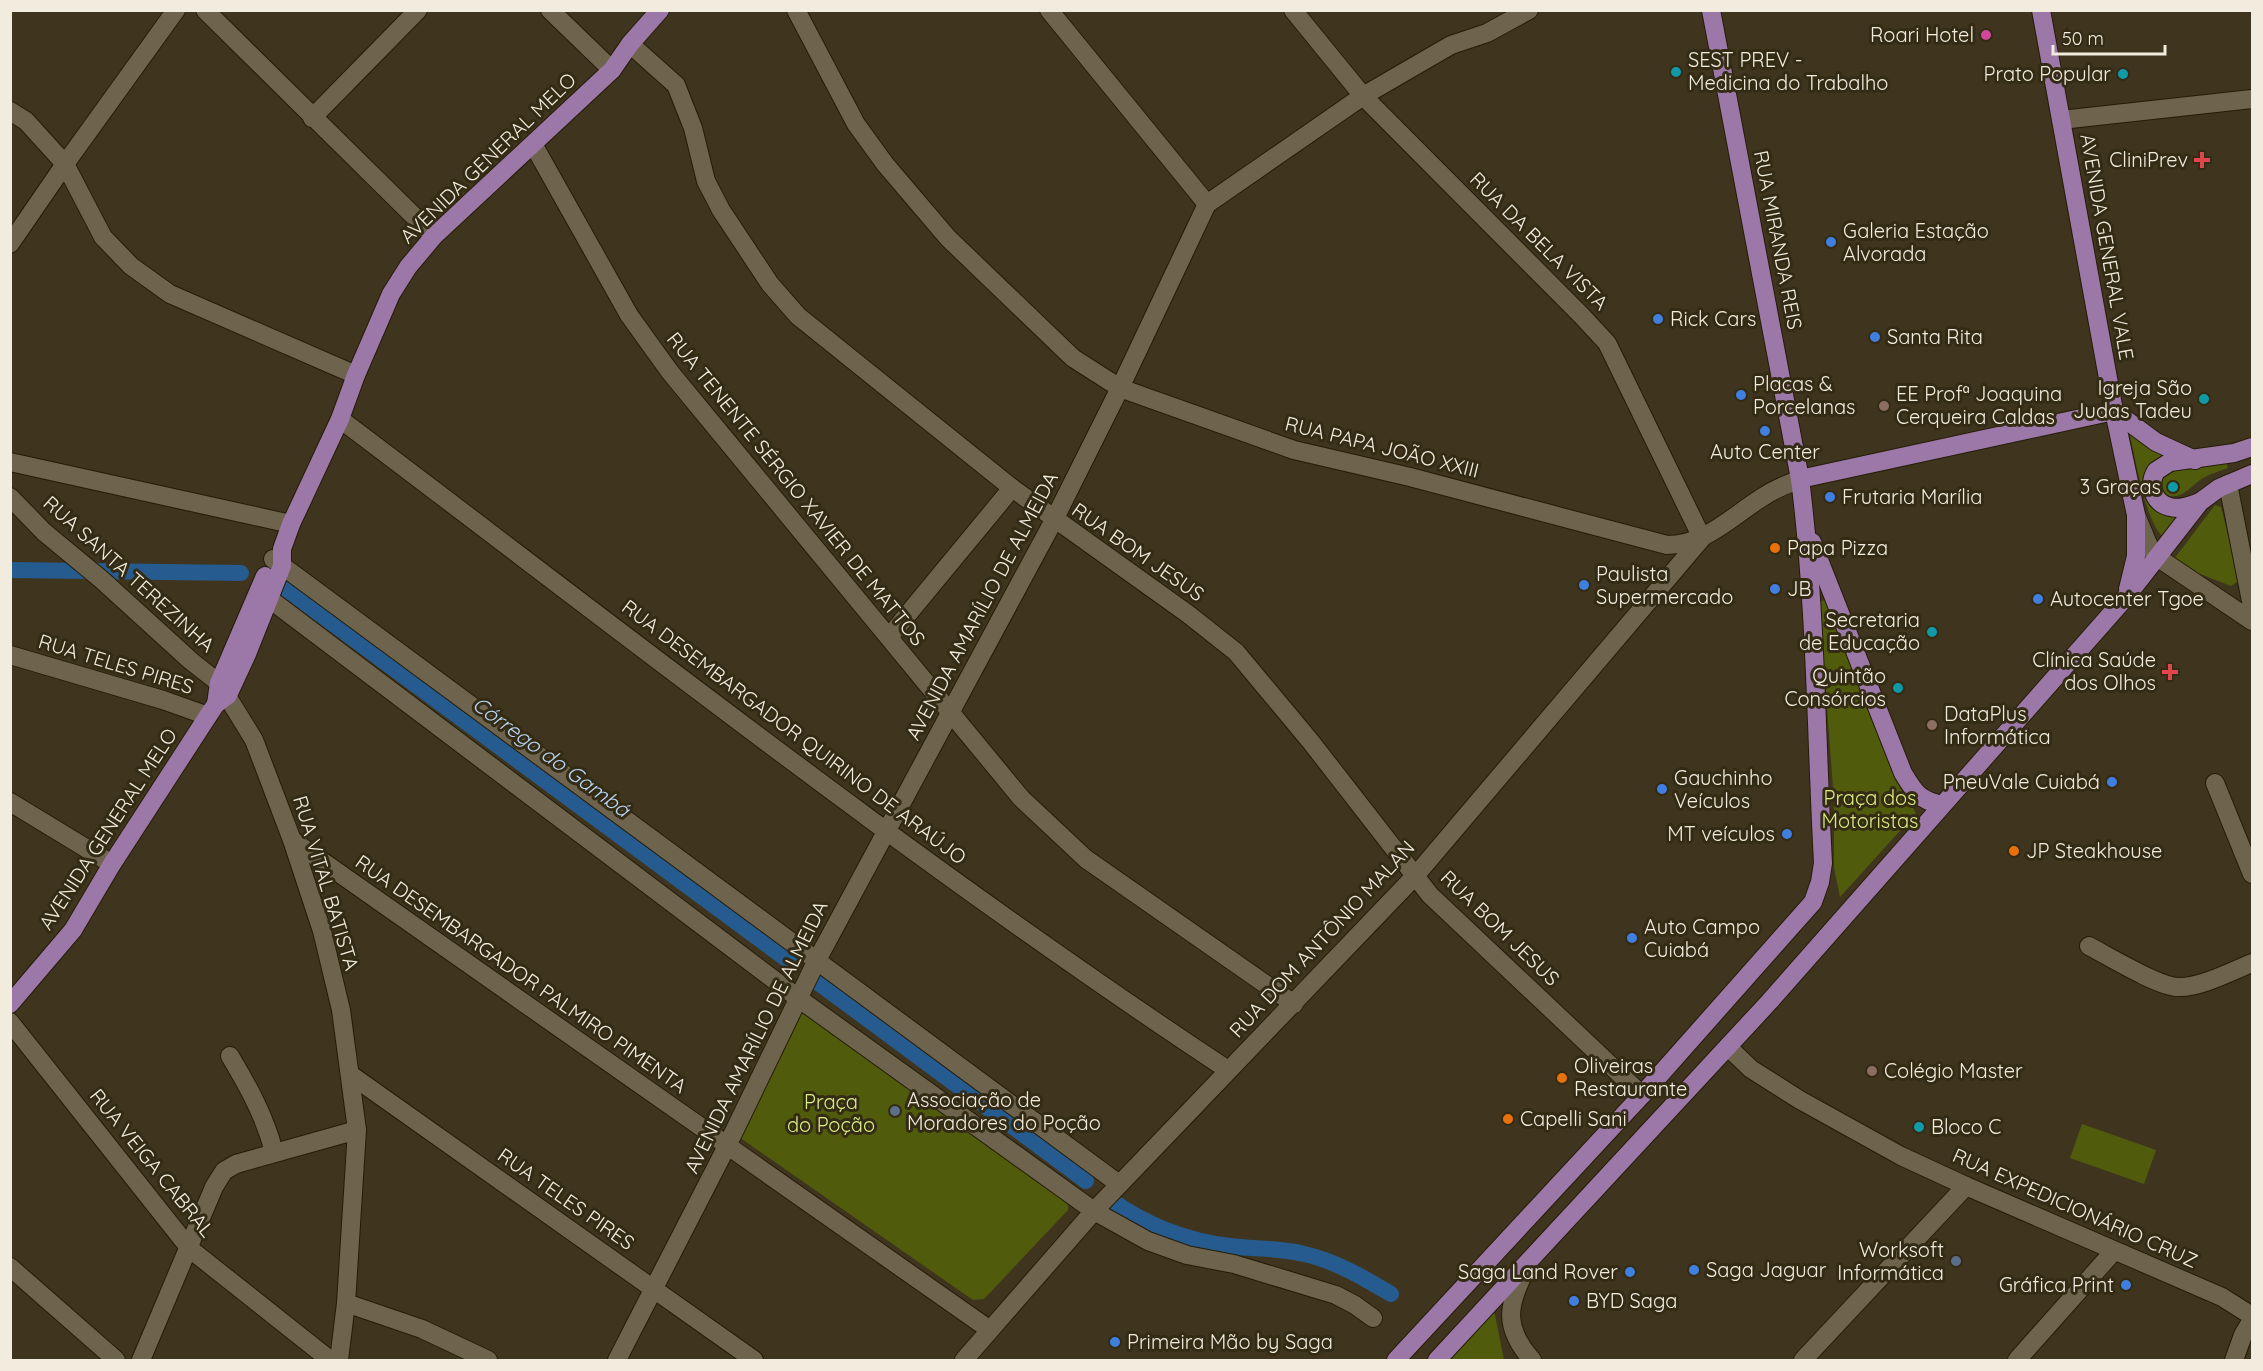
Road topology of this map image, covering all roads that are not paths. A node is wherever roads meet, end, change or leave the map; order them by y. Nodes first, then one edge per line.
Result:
1 (176, 10) edge
2 (206, 10) edge
3 (418, 10) edge
4 (550, 10) edge
5 (660, 10) edge
6 (796, 10) edge
7 (1049, 10) edge
8 (1293, 10) edge
9 (1529, 10) edge
10 (1711, 10) edge
11 (2042, 10) edge
12 (630, 44) junction
13 (612, 70) junction
14 (1363, 96) junction
15 (2253, 99) edge
16 (10, 111) edge
17 (312, 118) junction
18 (2061, 120) junction
19 (533, 144) junction
20 (65, 164) junction
21 (1207, 204) junction
22 (434, 236) junction
23 (12, 240) edge
24 (356, 375) junction
25 (1120, 388) junction
26 (2114, 411) junction
27 (340, 419) junction
28 (2253, 447) edge
29 (2195, 460) junction
30 (10, 462) edge
31 (2253, 474) edge
32 (1800, 479) junction
33 (2228, 484) junction
34 (1012, 489) junction
35 (10, 497) edge
36 (2200, 502) junction
37 (2136, 515) junction
38 (1054, 520) junction
39 (291, 524) junction
40 (1806, 528) junction
41 (1702, 538) junction
42 (2157, 557) junction
43 (279, 558) junction
44 (264, 595) junction
45 (2126, 597) junction
46 (2253, 606) edge
47 (2253, 621) edge
48 (889, 637) junction
49 (10, 655) edge
50 (218, 699) junction
51 (950, 714) junction
52 (2215, 783) dead end
53 (10, 802) edge
54 (1942, 805) junction
55 (886, 831) junction
56 (292, 840) junction
57 (112, 864) junction
58 (2253, 874) edge
59 (1416, 875) junction
60 (2089, 946) dead end
61 (816, 962) junction
62 (2253, 963) edge
63 (798, 998) junction
64 (10, 1004) edge
65 (1294, 1004) junction
66 (10, 1022) edge
67 (1728, 1047) junction
68 (230, 1056) dead end
69 (1228, 1070) junction
70 (351, 1075) junction
71 (1642, 1095) junction
72 (357, 1130) junction
73 (727, 1146) junction
74 (274, 1152) junction
75 (1119, 1184) junction
76 (1966, 1186) junction
77 (1094, 1211) junction
78 (190, 1249) junction
79 (2114, 1251) junction
80 (1535, 1253) junction
81 (10, 1267) edge
82 (655, 1289) junction
83 (346, 1303) junction
84 (1373, 1318) dead end
85 (2253, 1318) edge
86 (990, 1330) junction
87 (116, 1360) edge
88 (141, 1360) edge
89 (330, 1360) edge
90 (339, 1360) edge
91 (488, 1360) edge
92 (617, 1360) edge
93 (754, 1360) edge
94 (964, 1360) edge
95 (1396, 1360) edge
96 (1437, 1360) edge
97 (1532, 1360) edge
98 (1803, 1360) edge
99 (2017, 1360) edge
100 (2234, 1360) edge

1 - 20 street
2 - 17 street
3 - 17 street
4 - 13 street
5 - 12 main road, AVENIDA GENERAL MELO
6 - 25 street, RUA PAPA JOÃO XXIII
7 - 21 street
8 - 14 street, RUA DA BELA VISTA
9 - 14 street, AVENIDA AMARÍLIO DE ALMEIDA
10 - 32 main road, RUA MIRANDA REIS
11 - 18 main road, AVENIDA GENERAL VALE
12 - 13 main road, AVENIDA GENERAL MELO
12 - 34 street, RUA BOM JESUS
13 - 19 main road, AVENIDA GENERAL MELO
14 - 21 street, AVENIDA AMARÍLIO DE ALMEIDA
14 - 41 street, RUA DA BELA VISTA
15 - 18 street
16 - 20 street
17 - 22 street
18 - 26 main road, AVENIDA GENERAL VALE
19 - 22 main road, AVENIDA GENERAL MELO
19 - 48 street, RUA TENENTE SÉRGIO XAVIER DE MATTOS
20 - 23 street
20 - 24 street
21 - 25 street, AVENIDA AMARÍLIO DE ALMEIDA
22 - 24 main road, AVENIDA GENERAL MELO
24 - 27 main road, AVENIDA GENERAL MELO
25 - 38 street, AVENIDA AMARÍLIO DE ALMEIDA
25 - 41 street, RUA PAPA JOÃO XXIII
26 - 29 main road
26 - 32 main road, RUA PAPA JOÃO XXIII
26 - 37 main road, AVENIDA GENERAL VALE
27 - 39 main road, AVENIDA GENERAL MELO
27 - 55 street, RUA DESEMBARGADOR QUIRINO DE ARAÚJO
28 - 29 main road
29 - 36 main road
30 - 39 street
31 - 33 main road
32 - 40 main road
32 - 41 street, RUA PAPA JOÃO XXIII
33 - 36 main road
33 - 46 street
34 - 38 street, RUA BOM JESUS
34 - 48 street
35 - 50 street, RUA SANTA TEREZINHA
36 - 42 main road
37 - 42 street
37 - 45 main road, AVENIDA GENERAL VALE
38 - 51 street, AVENIDA AMARÍLIO DE ALMEIDA
38 - 59 street, RUA BOM JESUS
39 - 43 main road, AVENIDA GENERAL MELO
40 - 54 main road
40 - 71 main road
41 - 59 street, RUA DOM ANTÔNIO MALAN
42 - 45 main road
42 - 47 street
43 - 44 main road, AVENIDA GENERAL MELO
43 - 61 street
44 - 50 main road, AVENIDA GENERAL MELO
44 - 63 street
45 - 54 main road
48 - 51 street, RUA TENENTE SÉRGIO XAVIER DE MATTOS
49 - 50 street, RUA TELES PIRES
50 - 56 street, RUA VITAL BATISTA
50 - 57 main road, AVENIDA GENERAL MELO
51 - 55 street, AVENIDA AMARÍLIO DE ALMEIDA
51 - 65 street, RUA TENENTE SÉRGIO XAVIER DE MATTOS
52 - 58 street
53 - 57 street
54 - 67 main road
55 - 61 street, AVENIDA AMARÍLIO DE ALMEIDA
55 - 69 street, RUA DESEMBARGADOR QUIRINO DE ARAÚJO
56 - 70 street, RUA VITAL BATISTA
56 - 73 street, RUA DESEMBARGADOR PALMIRO PIMENTA
57 - 64 main road, AVENIDA GENERAL MELO
59 - 65 street, RUA DOM ANTÔNIO MALAN
59 - 71 street, RUA BOM JESUS
60 - 62 street
61 - 63 street, AVENIDA AMARÍLIO DE ALMEIDA
61 - 75 street
63 - 73 street, AVENIDA AMARÍLIO DE ALMEIDA
63 - 77 street
65 - 69 street, RUA DOM ANTÔNIO MALAN
66 - 78 street, RUA VEIGA CABRAL
67 - 76 street, RUA EXPEDICIONÁRIO CRUZ
67 - 80 main road
68 - 74 street
69 - 75 street, RUA DOM ANTÔNIO MALAN
70 - 72 street, RUA VITAL BATISTA
70 - 82 street, RUA TELES PIRES
71 - 95 main road
72 - 74 street
72 - 83 street, RUA VITAL BATISTA
73 - 82 street, AVENIDA AMARÍLIO DE ALMEIDA
73 - 86 street, RUA DESEMBARGADOR PALMIRO PIMENTA
74 - 78 street
75 - 77 street, RUA DOM ANTÔNIO MALAN
76 - 79 street, RUA EXPEDICIONÁRIO CRUZ
76 - 98 street
77 - 84 street
77 - 86 street, RUA DOM ANTÔNIO MALAN
78 - 88 street
78 - 89 street, RUA VEIGA CABRAL
79 - 85 street, RUA EXPEDICIONÁRIO CRUZ
79 - 99 street
80 - 96 main road
80 - 97 street
81 - 87 street
82 - 92 street, AVENIDA AMARÍLIO DE ALMEIDA
82 - 93 street, RUA TELES PIRES
83 - 90 street, RUA VITAL BATISTA
83 - 91 street
85 - 100 street
86 - 94 street, RUA DOM ANTÔNIO MALAN

